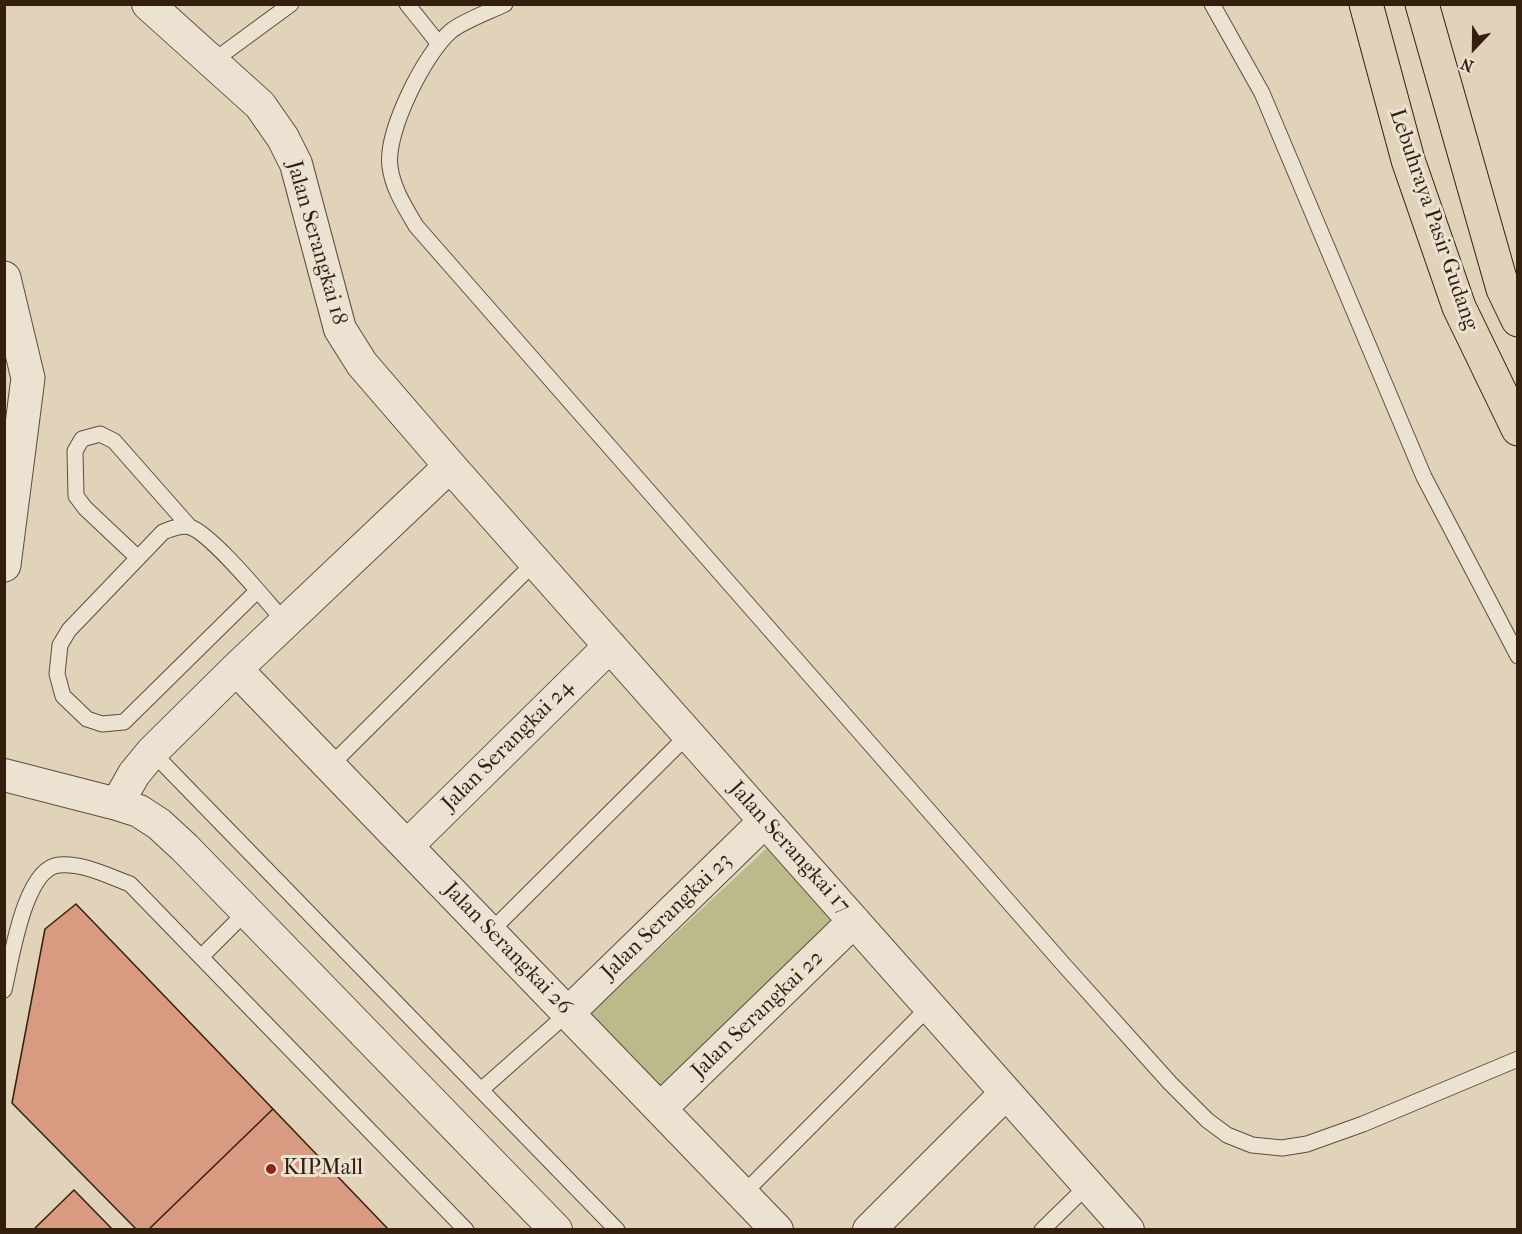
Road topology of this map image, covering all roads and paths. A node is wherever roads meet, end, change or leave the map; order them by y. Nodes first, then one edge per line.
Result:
1 (148, 4) edge
2 (291, 4) edge
3 (407, 4) edge
4 (505, 4) edge
5 (1212, 4) edge
6 (1366, 4) edge
7 (1422, 4) edge
8 (439, 44) junction
9 (212, 62) junction
10 (4, 278) edge
11 (1518, 320) edge
12 (1518, 429) edge
13 (450, 466) junction
14 (189, 526) junction
15 (138, 558) junction
16 (535, 562) junction
17 (5, 563) edge
18 (257, 591) junction
19 (285, 622) junction
20 (610, 646) junction
21 (1518, 656) edge
22 (236, 669) junction
23 (688, 735) junction
24 (152, 752) junction
25 (329, 767) junction
26 (4, 775) edge
27 (117, 804) junction
28 (765, 821) junction
29 (407, 846) junction
30 (247, 911) junction
31 (854, 921) junction
32 (490, 931) junction
33 (201, 957) junction
34 (4, 990) edge
35 (929, 1007) junction
36 (568, 1013) junction
37 (1518, 1059) edge
38 (481, 1090) junction
39 (1006, 1093) junction
40 (662, 1108) junction
41 (1088, 1185) junction
42 (742, 1195) junction
43 (466, 1230) edge
44 (556, 1230) edge
45 (617, 1230) edge
46 (777, 1230) edge
47 (869, 1230) edge
48 (1042, 1230) edge
49 (1128, 1230) edge

1 - 9 street, Jalan Serangkai 18
2 - 9 lane
3 - 8 lane
4 - 8 lane
5 - 21 lane
6 - 12 highway, Lebuhraya Pasir Gudang
7 - 11 highway, Lebuhraya Pasir Gudang
8 - 37 lane
9 - 13 street, Jalan Serangkai 18
10 - 17 street
13 - 16 street, Jalan Serangkai 17
13 - 19 street
14 - 15 lane
14 - 15 lane
14 - 18 lane
15 - 18 lane
16 - 20 street, Jalan Serangkai 17
16 - 25 lane
18 - 19 lane
19 - 22 street
20 - 23 street, Jalan Serangkai 17
20 - 29 street, Jalan Serangkai 24
22 - 24 street
22 - 25 street, Jalan Serangkai 26
23 - 28 street, Jalan Serangkai 17
23 - 32 lane
24 - 27 street
24 - 38 lane
25 - 29 street, Jalan Serangkai 26
26 - 27 street
27 - 30 street
28 - 31 street, Jalan Serangkai 17
28 - 36 street, Jalan Serangkai 23
29 - 32 street, Jalan Serangkai 26
30 - 33 lane
30 - 44 street
31 - 35 street, Jalan Serangkai 17
31 - 40 street, Jalan Serangkai 22
32 - 36 street, Jalan Serangkai 26
33 - 34 lane
33 - 43 lane
35 - 39 street, Jalan Serangkai 17
35 - 42 lane
36 - 38 lane
36 - 40 street, Jalan Serangkai 26
38 - 45 lane
39 - 41 street, Jalan Serangkai 17
39 - 47 street
40 - 42 street, Jalan Serangkai 26
41 - 48 lane
41 - 49 street, Jalan Serangkai 17
42 - 46 street, Jalan Serangkai 26

